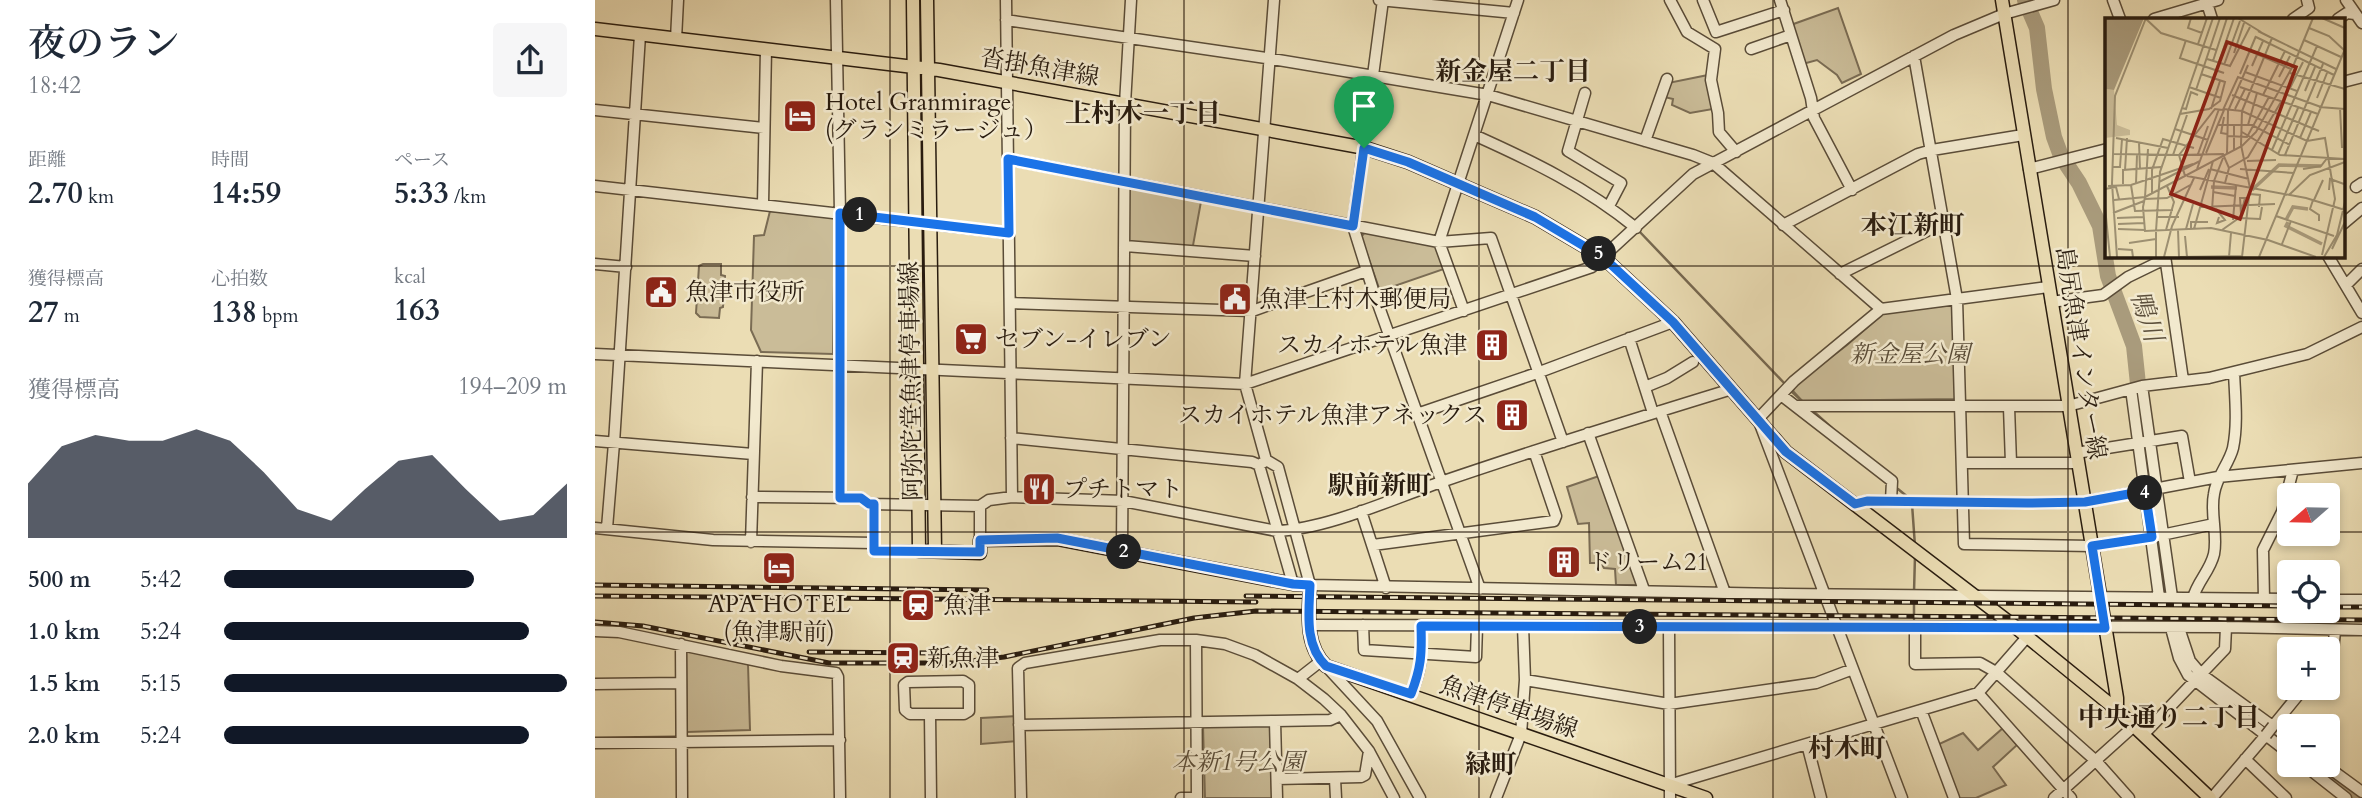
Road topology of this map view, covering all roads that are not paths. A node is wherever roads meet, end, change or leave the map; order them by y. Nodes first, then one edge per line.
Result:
1 (678, 0) edge
2 (836, 0) edge
3 (913, 0) edge
4 (927, 0) edge
5 (1006, 0) edge
6 (1131, 0) edge
7 (1274, 0) edge
8 (1381, 0) edge
9 (1518, 0) edge
10 (1670, 0) edge
11 (1703, 0) edge
12 (2002, 0) edge
13 (2054, 0) edge
14 (2113, 0) edge
15 (2307, 0) edge
16 (2346, 0) edge
17 (2211, 1) edge
18 (1782, 5) edge
19 (1514, 13) junction
20 (2004, 14) junction
21 (2120, 18) edge
22 (2157, 18) edge
23 (2294, 18) edge
24 (2340, 18) edge
25 (2359, 19) edge
26 (1006, 20) junction
27 (595, 29) edge
28 (640, 35) junction
29 (1791, 35) junction
30 (1129, 38) junction
31 (677, 39) junction
32 (766, 49) junction
33 (1751, 49) dead end
34 (1914, 56) junction
35 (837, 58) junction
36 (1268, 60) junction
37 (914, 66) junction
38 (928, 68) junction
39 (1373, 76) junction
40 (1667, 79) dead end
41 (1007, 82) junction
42 (1585, 93) dead end
43 (1488, 94) junction
44 (1125, 104) junction
45 (595, 110) edge
46 (1813, 110) junction
47 (635, 115) junction
48 (1577, 121) junction
49 (764, 128) junction
50 (1262, 130) junction
51 (1474, 135) junction
52 (2024, 135) junction
53 (1645, 141) junction
54 (1364, 148) junction
55 (1932, 149) junction
56 (2105, 149) edge
57 (1736, 152) junction
58 (1008, 159) junction
59 (1713, 163) junction
60 (2029, 169) junction
61 (1124, 181) junction
62 (1459, 183) junction
63 (595, 186) edge
64 (629, 190) junction
65 (1852, 190) junction
66 (763, 204) junction
67 (1609, 206) junction
68 (2362, 208) edge
69 (1258, 209) junction
70 (840, 213) junction
71 (916, 221) junction
72 (1945, 222) junction
73 (2345, 222) edge
74 (930, 223) junction
75 (1783, 225) junction
76 (1353, 226) junction
77 (1636, 228) junction
78 (1009, 233) junction
79 (1440, 242) junction
80 (1125, 246) junction
81 (1255, 256) junction
82 (2165, 257) edge
83 (2329, 257) edge
84 (1604, 258) junction
85 (595, 264) edge
86 (626, 267) junction
87 (2362, 269) edge
88 (1366, 271) junction
89 (1840, 274) junction
90 (2346, 285) junction
91 (2049, 287) junction
92 (1510, 295) junction
93 (1957, 299) junction
94 (2051, 302) junction
95 (1010, 303) junction
96 (1124, 308) junction
97 (1881, 309) junction
98 (1252, 311) junction
99 (1464, 311) junction
100 (2362, 313) edge
101 (1673, 322) junction
102 (2362, 327) edge
103 (1390, 335) junction
104 (1629, 338) junction
105 (595, 354) edge
106 (619, 355) junction
107 (757, 361) junction
108 (1693, 362) dead end
109 (840, 365) junction
110 (918, 368) junction
111 (933, 370) junction
112 (2234, 372) junction
113 (1537, 373) junction
114 (1010, 374) junction
115 (1123, 378) junction
116 (2183, 380) junction
117 (1245, 384) junction
118 (1645, 387) junction
119 (2137, 388) junction
120 (1732, 389) junction
121 (1781, 395) junction
122 (1961, 405) junction
123 (1795, 406) junction
124 (2068, 406) junction
125 (2009, 407) junction
126 (1657, 412) junction
127 (1417, 414) junction
128 (1758, 419) junction
129 (1588, 433) junction
130 (1011, 438) junction
131 (595, 441) edge
132 (2151, 441) junction
133 (1563, 442) junction
134 (614, 443) junction
135 (2138, 443) junction
136 (1123, 450) junction
137 (1534, 451) junction
138 (753, 454) junction
139 (2077, 458) junction
140 (1262, 463) junction
141 (1962, 463) junction
142 (2011, 463) junction
143 (2362, 463) edge
144 (2293, 471) junction
145 (2218, 477) junction
146 (1441, 482) junction
147 (2190, 482) junction
148 (2158, 489) junction
149 (2145, 491) junction
150 (752, 497) junction
151 (1012, 497) junction
152 (840, 498) junction
153 (1123, 501) junction
154 (1891, 501) junction
155 (1963, 502) junction
156 (2085, 502) junction
157 (874, 504) junction
158 (1855, 504) junction
159 (919, 505) junction
160 (934, 505) junction
161 (980, 506) junction
162 (1361, 511) junction
163 (2214, 524) junction
164 (601, 528) edge
165 (1296, 530) junction
166 (1277, 531) junction
167 (1461, 534) junction
168 (2158, 536) junction
169 (980, 540) junction
170 (751, 542) junction
171 (874, 543) junction
172 (1373, 545) junction
173 (2092, 546) junction
174 (919, 551) junction
175 (935, 551) junction
176 (1122, 551) junction
177 (1293, 584) junction
178 (1310, 585) junction
179 (1386, 588) junction
180 (1480, 589) junction
181 (1644, 590) junction
182 (1725, 593) junction
183 (1823, 595) junction
184 (1974, 595) junction
185 (2100, 597) junction
186 (2159, 597) junction
187 (2172, 597) junction
188 (2193, 598) junction
189 (2264, 599) junction
190 (2277, 599) edge
191 (2340, 600) edge
192 (2362, 600) edge
193 (1309, 625) junction
194 (1363, 625) junction
195 (1421, 626) junction
196 (1477, 626) junction
197 (1523, 626) junction
198 (2014, 626) junction
199 (1669, 627) junction
200 (1915, 627) junction
201 (1837, 628) junction
202 (2105, 628) junction
203 (2175, 628) junction
204 (2226, 628) junction
205 (595, 631) edge
206 (2335, 631) junction
207 (2362, 631) edge
208 (2027, 637) junction
209 (2334, 637) edge
210 (1196, 640) junction
211 (681, 643) junction
212 (1422, 653) junction
213 (1324, 663) junction
214 (1853, 669) junction
215 (1996, 672) junction
216 (2199, 677) junction
217 (1298, 680) junction
218 (1525, 680) junction
219 (681, 683) junction
220 (595, 684) edge
221 (1978, 693) junction
222 (1411, 694) junction
223 (2294, 700) edge
224 (1669, 704) junction
225 (1921, 710) junction
226 (2117, 710) junction
227 (930, 715) junction
228 (1341, 715) junction
229 (1275, 721) junction
230 (1198, 723) junction
231 (1875, 724) junction
232 (1019, 725) junction
233 (2139, 730) junction
234 (2277, 730) edge
235 (1521, 734) junction
236 (840, 740) junction
237 (681, 741) junction
238 (595, 743) edge
239 (2277, 743) edge
240 (1807, 744) junction
241 (1369, 751) junction
242 (2245, 759) junction
243 (2096, 761) junction
244 (2340, 776) edge
245 (2319, 777) edge
246 (1277, 779) junction
247 (1335, 779) junction
248 (1670, 792) edge
249 (2362, 792) edge
250 (2067, 794) edge
251 (682, 798) edge
252 (840, 798) edge
253 (931, 798) edge
254 (1021, 798) edge
255 (1181, 798) edge
256 (1198, 798) edge
257 (1277, 798) edge
258 (1335, 798) edge
259 (1394, 798) edge
260 (1420, 798) edge
261 (1496, 798) edge
262 (1706, 798) edge
263 (1821, 798) edge
264 (1902, 798) edge
265 (1954, 798) edge
266 (2055, 798) edge
267 (2129, 798) edge
268 (2211, 798) edge
269 (2286, 798) edge
270 (2346, 798) edge

1 - 31 street
2 - 35 street
3 - 37 main road, 阿弥陀堂魚津停車場線
4 - 38 main road, 阿弥陀堂魚津停車場線
5 - 26 street
6 - 30 street
7 - 36 street
8 - 19 street
8 - 39 street
9 - 19 street
10 - 57 street
11 - 18 street
12 - 20 main road, 島尻魚津インター線
13 - 20 street
14 - 21 street
15 - 23 street
16 - 25 street
17 - 22 street
18 - 29 street
19 - 43 street
20 - 34 street
20 - 52 main road, 島尻魚津インター線
24 - 25 street
26 - 30 street
26 - 41 street
27 - 28 main road, 沓掛魚津線
28 - 31 main road, 沓掛魚津線
28 - 47 street
29 - 33 street
29 - 46 street
30 - 36 street
30 - 44 street
31 - 32 main road, 沓掛魚津線
32 - 35 main road, 沓掛魚津線
32 - 49 street
34 - 46 street
34 - 55 street
35 - 37 main road, 沓掛魚津線
35 - 70 street
36 - 39 street
36 - 50 street
37 - 38 main road, 沓掛魚津線
37 - 71 main road, 阿弥陀堂魚津停車場線
38 - 41 main road, 沓掛魚津線
38 - 74 main road, 阿弥陀堂魚津停車場線
39 - 43 street
39 - 54 street
40 - 53 street
41 - 44 main road, 沓掛魚津線
41 - 58 street
42 - 48 street
43 - 48 street
43 - 51 street
44 - 50 main road, 沓掛魚津線
44 - 61 street
45 - 47 street
46 - 57 street
46 - 65 street
47 - 49 street
47 - 64 street
48 - 53 street
48 - 67 street
49 - 66 street
50 - 54 main road, 沓掛魚津線
50 - 69 street
51 - 62 street
51 - 67 street
52 - 55 street
52 - 60 main road, 島尻魚津インター線
53 - 59 street
54 - 62 main road, 沓掛魚津線
54 - 76 street
55 - 65 street
55 - 72 street
56 - 60 street
57 - 59 street
58 - 61 street
58 - 78 street
59 - 75 street
59 - 77 street
60 - 91 main road, 島尻魚津インター線
61 - 69 street
61 - 80 street
62 - 79 street
62 - 84 main road, 沓掛魚津線
63 - 64 street
64 - 66 street
64 - 86 street
65 - 75 street
66 - 70 street
67 - 77 street
68 - 73 street
69 - 76 street
69 - 81 street
70 - 71 street
70 - 109 street
71 - 74 street
71 - 110 main road, 阿弥陀堂魚津停車場線
72 - 89 street
72 - 93 street
74 - 78 street
74 - 111 main road, 阿弥陀堂魚津停車場線
75 - 89 street
76 - 79 street
76 - 88 street
77 - 84 street
78 - 95 street
79 - 92 street
79 - 99 street
80 - 81 street
80 - 96 street
81 - 98 street
82 - 94 street
82 - 116 street
83 - 90 street
84 - 92 street
84 - 101 main road, 沓掛魚津線
85 - 86 street
86 - 106 street
87 - 90 street
88 - 98 street
88 - 103 street
89 - 97 street
90 - 100 street
91 - 93 street
91 - 94 main road, 島尻魚津インター線
92 - 99 street
92 - 113 street
93 - 97 street
93 - 122 street
94 - 124 main road, 島尻魚津インター線
95 - 96 street
95 - 114 street
96 - 98 street
96 - 115 street
97 - 121 street
98 - 117 street
99 - 103 street
101 - 104 street
101 - 120 main road, 沓掛魚津線
102 - 112 street
103 - 117 street
103 - 127 street
104 - 113 street
104 - 118 street
105 - 106 street
106 - 107 street
106 - 134 street
107 - 109 street
107 - 138 street
108 - 118 street
109 - 110 street
109 - 152 street
110 - 111 street
110 - 159 main road, 阿弥陀堂魚津停車場線
111 - 114 street
111 - 160 main road, 阿弥陀堂魚津停車場線
112 - 116 street
112 - 145 street
113 - 127 street
113 - 133 street
114 - 115 street
114 - 130 street
115 - 117 street
115 - 136 street
116 - 119 street
117 - 140 street
118 - 126 street
119 - 124 street
119 - 132 street
119 - 135 street
120 - 126 street
120 - 128 main road, 沓掛魚津線
121 - 123 street
121 - 128 street
122 - 123 street
122 - 125 street
122 - 141 street
123 - 154 street
124 - 125 street
124 - 139 main road, 島尻魚津インター線
125 - 142 street
126 - 129 street
126 - 182 street
127 - 146 street
128 - 158 main road, 沓掛魚津線
128 - 183 street
129 - 133 street
129 - 181 street
130 - 136 street
130 - 151 street
131 - 134 street
132 - 135 street
132 - 147 street
132 - 148 street
133 - 137 street
134 - 138 street
134 - 164 street
135 - 139 street
135 - 149 street
136 - 140 street
136 - 153 street
137 - 146 street
137 - 167 street
138 - 150 street
139 - 142 street
139 - 156 main road, 島尻魚津インター線
140 - 165 street
140 - 166 street
141 - 142 street
141 - 155 street
143 - 144 street
144 - 145 street
144 - 189 street
145 - 147 street
145 - 163 street
146 - 162 street
146 - 167 street
147 - 148 street
148 - 149 street
148 - 168 street
149 - 156 street
149 - 168 street
150 - 152 street
150 - 170 street
151 - 153 street
151 - 161 street
152 - 157 street
153 - 166 street
153 - 176 street
154 - 155 street
154 - 158 street
155 - 156 street
155 - 173 street
156 - 173 main road, 島尻魚津インター線
157 - 159 street
157 - 171 street
158 - 184 main road, 沓掛魚津線
159 - 160 street
159 - 174 main road, 阿弥陀堂魚津停車場線
160 - 161 street
160 - 175 main road, 阿弥陀堂魚津停車場線
161 - 169 street
162 - 165 street
162 - 172 street
163 - 168 street
163 - 188 street
164 - 170 street
165 - 166 street
165 - 178 street
166 - 177 street
167 - 172 street
167 - 180 street
168 - 173 street
168 - 186 street
168 - 187 street
169 - 175 main road
169 - 176 main road
170 - 171 street
171 - 174 street
172 - 179 street
173 - 185 main road, 島尻魚津インター線
174 - 175 main road
176 - 177 main road
177 - 178 main road
178 - 179 street
178 - 193 main road
179 - 180 street
180 - 181 street
181 - 182 street
182 - 183 street
183 - 184 street
183 - 201 street
184 - 185 street
184 - 198 main road, 沓掛魚津線
185 - 186 street
185 - 202 main road, 島尻魚津インター線
186 - 187 street
187 - 188 street
188 - 189 street
189 - 190 street
191 - 192 street
193 - 194 street
193 - 213 main road
194 - 195 street
194 - 212 street
195 - 196 street
195 - 212 street
196 - 197 street
196 - 212 street
197 - 199 street
197 - 218 street
198 - 200 street
198 - 202 street
198 - 208 main road, 沓掛魚津線
199 - 201 street
199 - 224 street
200 - 201 street
200 - 215 street
201 - 214 street
202 - 203 street
202 - 226 main road, 島尻魚津インター線
203 - 204 street
203 - 216 street
204 - 206 street
204 - 216 street
205 - 211 street
206 - 207 street
206 - 209 street
208 - 215 street
208 - 226 main road, 沓掛魚津線
210 - 217 street
210 - 230 street
210 - 232 street
211 - 219 street
211 - 236 street
212 - 222 street
213 - 217 street
213 - 222 main road, 魚津停車場線
213 - 260 street
214 - 224 street
214 - 231 street
215 - 221 street
215 - 243 street
216 - 233 street
216 - 234 street
216 - 239 street
217 - 228 street
218 - 224 street
218 - 235 street
219 - 220 street
219 - 237 street
221 - 225 street
221 - 250 street
222 - 235 main road, 魚津停車場線
223 - 242 street
224 - 248 street
225 - 231 street
225 - 265 street
226 - 233 main road
227 - 227 street
227 - 253 street
228 - 229 street
228 - 241 street
229 - 230 street
229 - 246 street
230 - 232 street
230 - 256 street
231 - 240 street
231 - 264 street
232 - 254 street
233 - 243 street
233 - 268 main road
235 - 248 main road, 魚津停車場線
235 - 261 street
236 - 237 street
236 - 252 street
237 - 238 street
237 - 251 street
240 - 248 street
240 - 263 street
241 - 247 street
241 - 259 street
242 - 268 street
242 - 269 street
243 - 250 street
243 - 267 street
244 - 249 street
245 - 270 street
246 - 247 street
246 - 257 street
247 - 258 street
248 - 262 main road, 魚津停車場線
250 - 266 street
255 - 256 street

